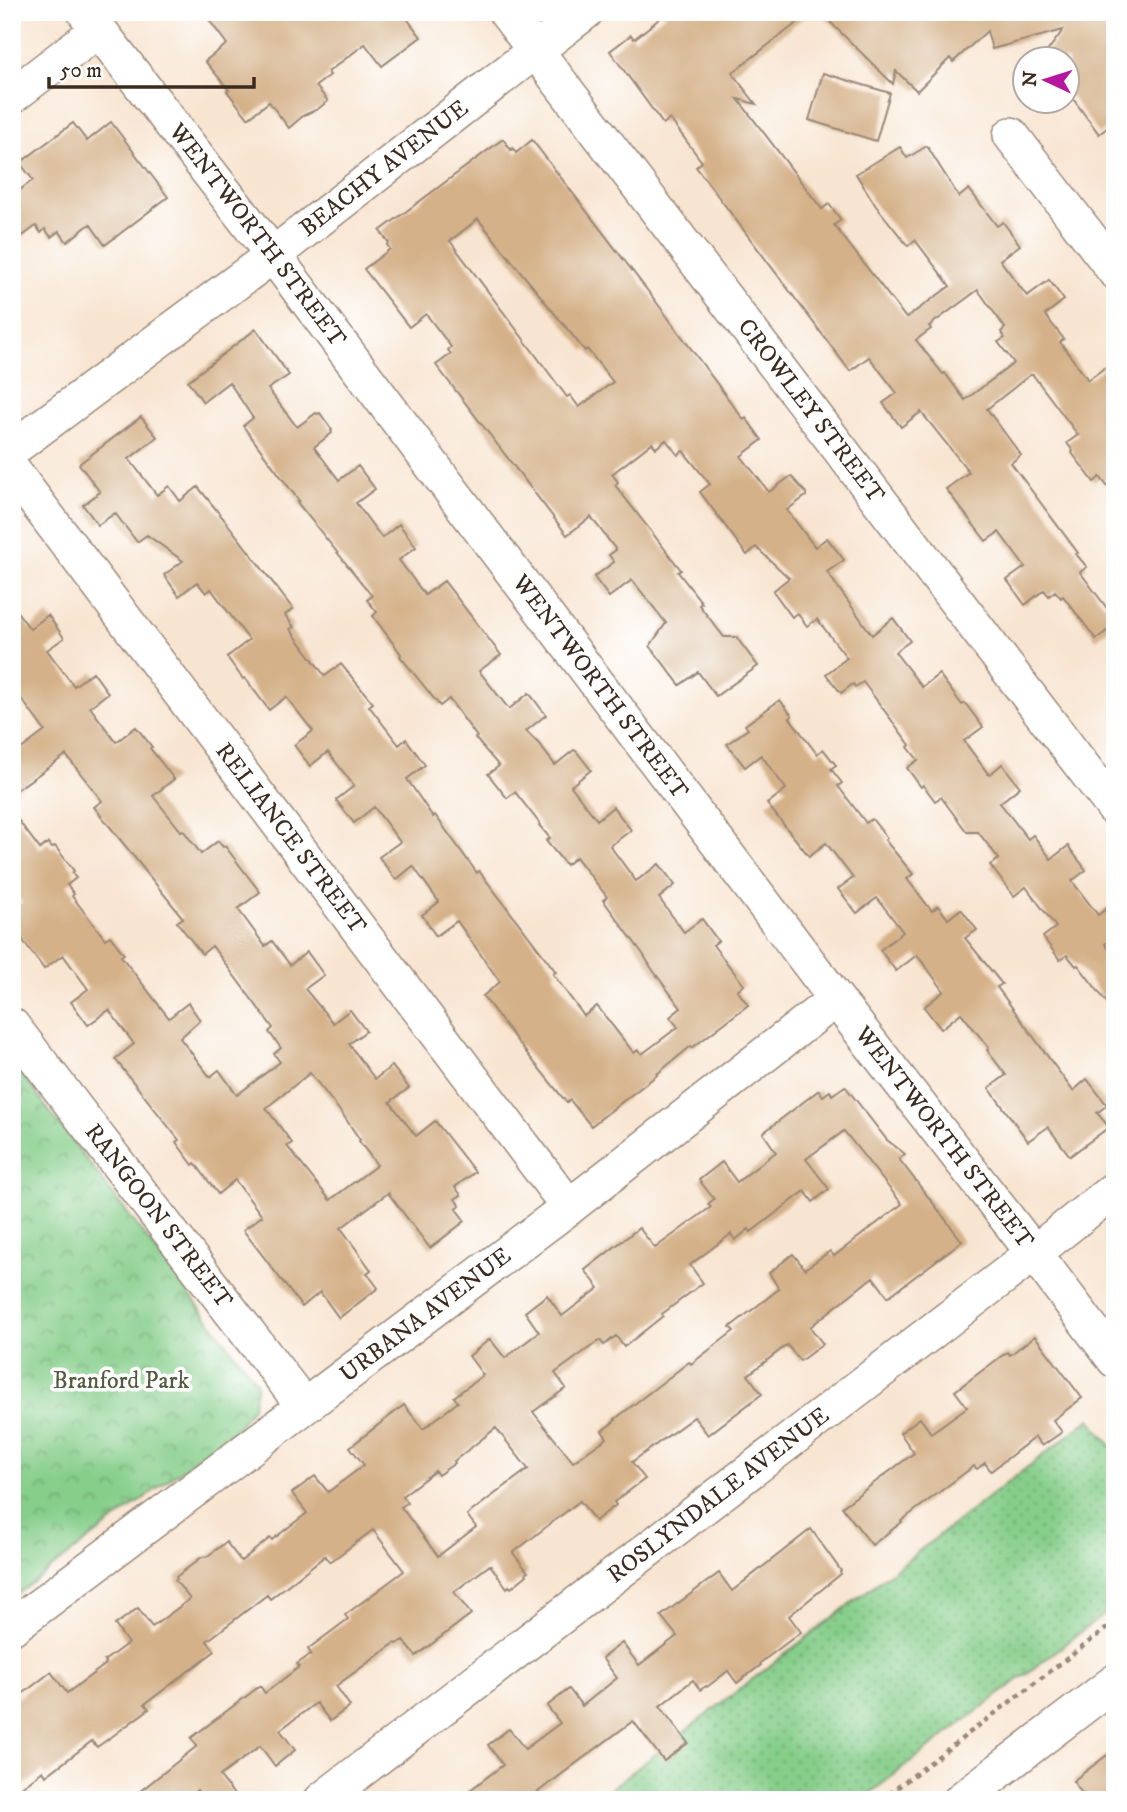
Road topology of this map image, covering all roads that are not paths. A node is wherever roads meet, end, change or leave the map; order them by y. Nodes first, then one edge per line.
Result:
1 (506, 12) edge
2 (585, 12) edge
3 (92, 21) edge
4 (535, 51) junction
5 (12, 96) edge
6 (1011, 135) dead end
7 (273, 255) junction
8 (1115, 271) edge
9 (12, 449) edge
10 (12, 470) edge
11 (1115, 809) edge
12 (836, 999) junction
13 (12, 1026) edge
14 (1115, 1189) edge
15 (569, 1207) junction
16 (1034, 1253) junction
17 (1115, 1360) edge
18 (304, 1406) junction
19 (12, 1627) edge
20 (1115, 1682) edge
21 (982, 1794) edge
22 (322, 1800) edge

1 - 4 street, CROWLEY STREET
2 - 4 street, BEACHY AVENUE
3 - 5 street
3 - 7 street, WENTWORTH STREET
4 - 7 street, BEACHY AVENUE
4 - 11 street, CROWLEY STREET
6 - 8 street
7 - 9 street, BEACHY AVENUE
7 - 12 street, WENTWORTH STREET
10 - 15 street, RELIANCE STREET
12 - 15 street, URBANA AVENUE
12 - 16 street, WENTWORTH STREET
13 - 18 street, RANGOON STREET
14 - 16 street, ROSLYNDALE AVENUE
15 - 18 street, URBANA AVENUE
16 - 17 street, WENTWORTH STREET
16 - 22 street, ROSLYNDALE AVENUE
18 - 19 street, URBANA AVENUE
20 - 21 street

